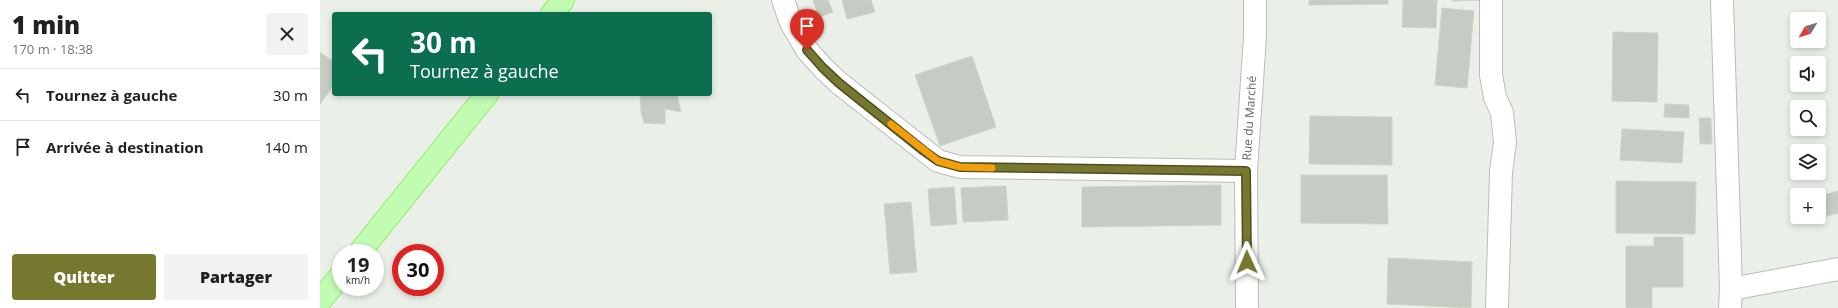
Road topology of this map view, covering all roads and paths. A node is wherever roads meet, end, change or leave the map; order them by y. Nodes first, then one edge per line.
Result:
1 (563, 0) edge
2 (783, 0) edge
3 (1255, 0) edge
4 (1491, 0) edge
5 (1722, 0) edge
6 (554, 12) edge
7 (485, 96) edge
8 (1246, 171) junction
9 (366, 244) edge
10 (1838, 269) edge
11 (332, 286) edge
12 (1730, 299) edge
13 (320, 301) edge
14 (1247, 308) edge
15 (1497, 308) edge

1 - 6 main road
2 - 8 street
3 - 8 street, Rue du Marché
4 - 15 street
5 - 12 street
7 - 9 main road
8 - 14 street, Rue du Marché
10 - 12 street
11 - 13 main road

